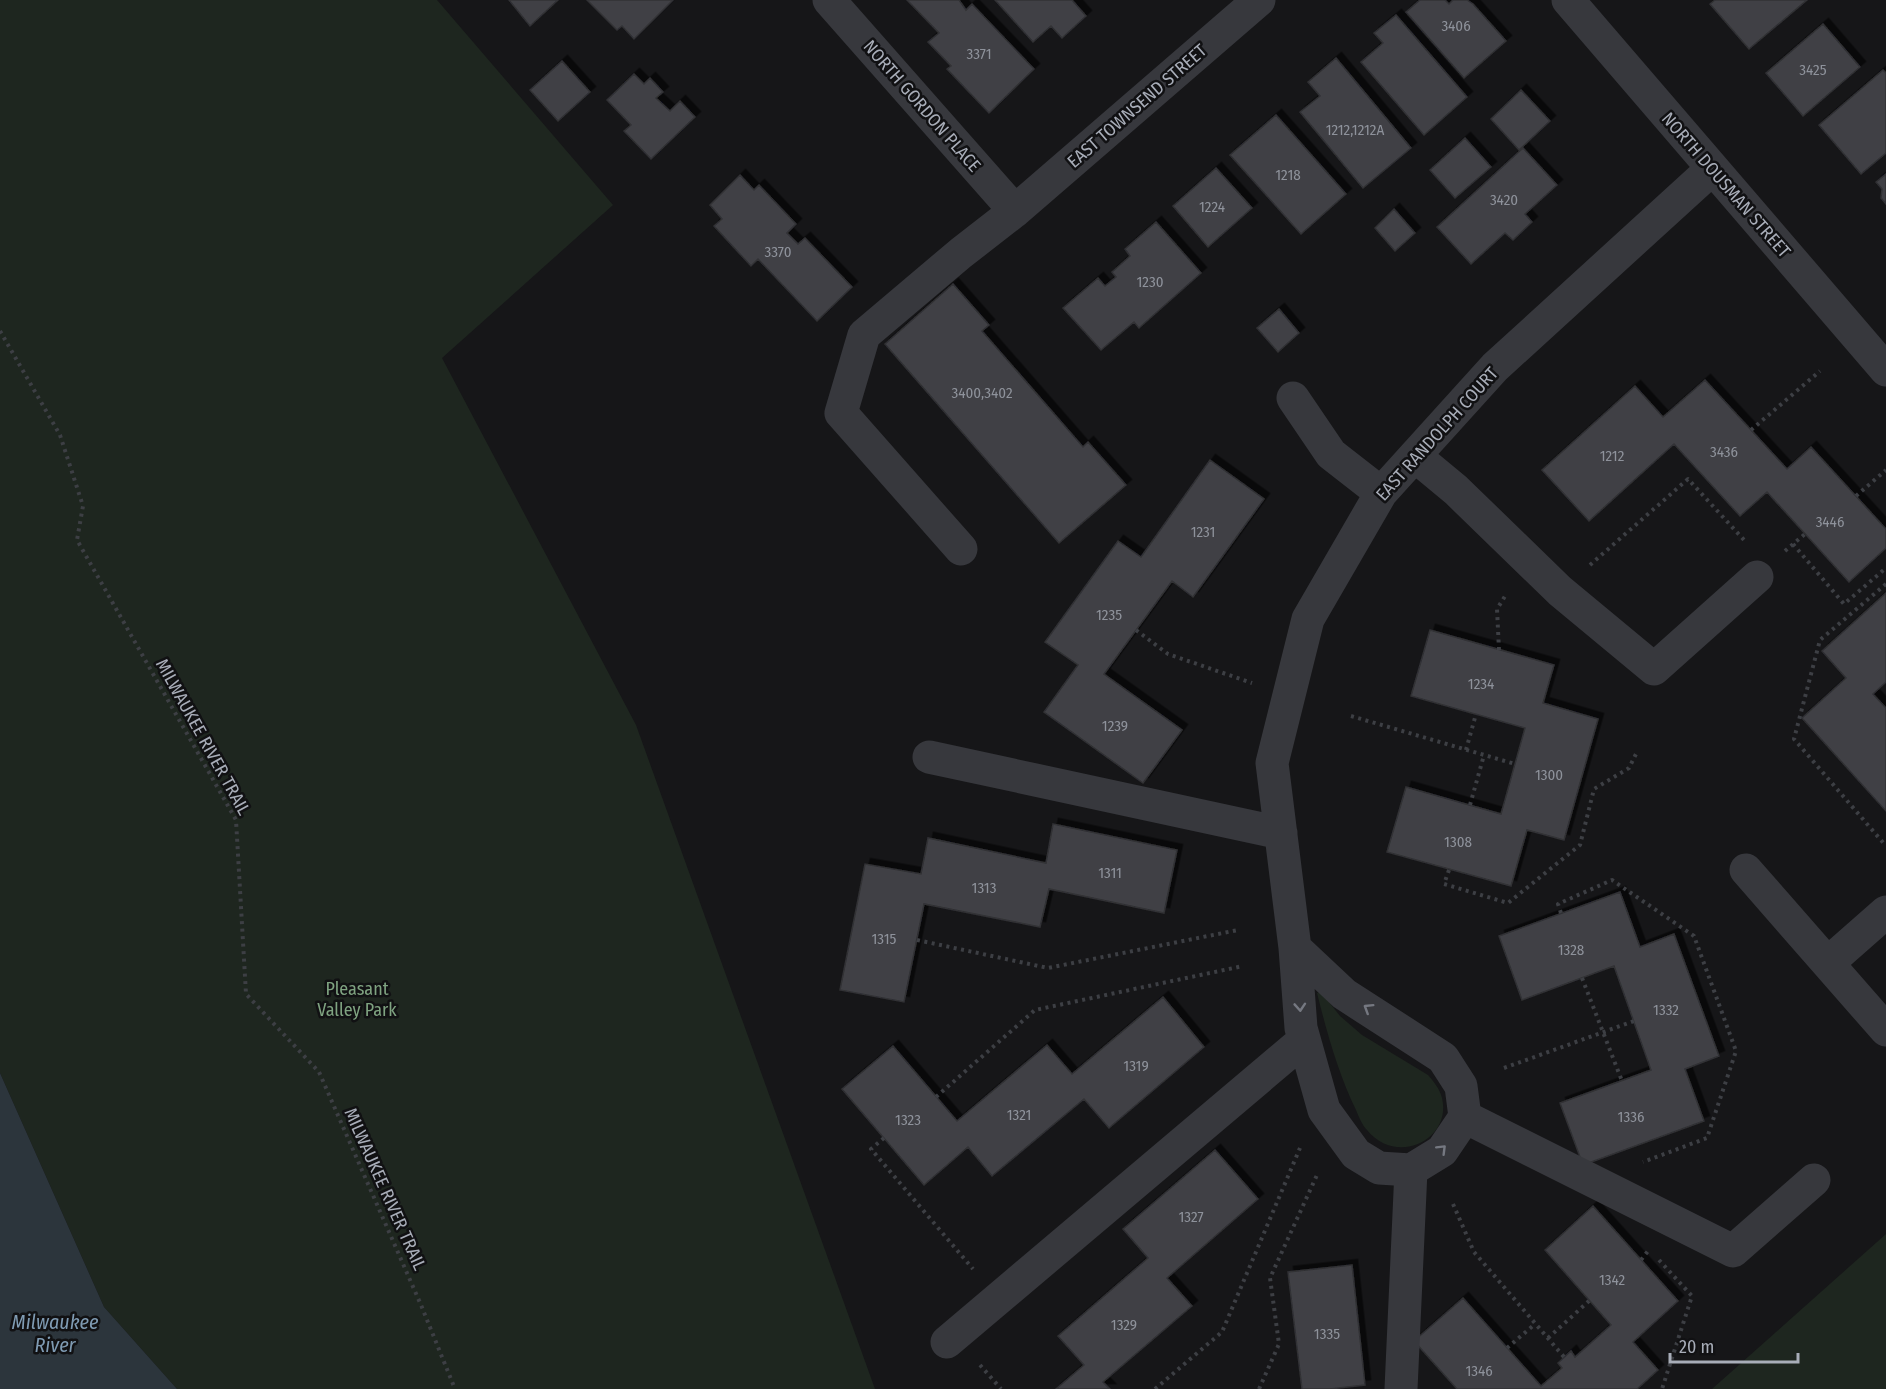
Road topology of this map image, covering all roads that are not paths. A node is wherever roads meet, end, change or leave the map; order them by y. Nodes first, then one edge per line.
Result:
1 (829, 0) edge
2 (1259, 0) edge
3 (1568, 0) edge
4 (1712, 169) junction
5 (1015, 211) junction
6 (1886, 370) edge
7 (1293, 398) dead end
8 (1415, 456) junction
9 (1381, 493) junction
10 (961, 549) dead end
11 (1762, 561) road end
12 (929, 757) dead end
13 (1281, 832) junction
14 (1746, 870) dead end
15 (1886, 912) edge
16 (1295, 948) junction
17 (1828, 963) junction
18 (1886, 1030) edge
19 (1304, 1040) junction
20 (1466, 1117) junction
21 (1411, 1170) junction
22 (1814, 1180) dead end
23 (946, 1342) dead end
24 (1401, 1389) edge

1 - 5 street, NORTH GORDON PLACE
2 - 5 street, EAST TOWNSEND STREET
3 - 4 street, NORTH DOUSMAN STREET
4 - 6 street, NORTH DOUSMAN STREET
4 - 8 street, EAST RANDOLPH COURT
5 - 10 street, EAST TOWNSEND STREET
7 - 9 street
8 - 9 street, EAST RANDOLPH COURT
8 - 11 street
9 - 13 street, EAST RANDOLPH COURT
12 - 13 street
13 - 16 street, EAST RANDOLPH COURT
14 - 17 street
15 - 17 street
16 -> 19 street, EAST RANDOLPH COURT
20 -> 16 street
17 - 18 street
19 - 21 street, EAST RANDOLPH COURT
19 - 23 street
21 -> 20 street
20 - 22 street
21 - 24 street

